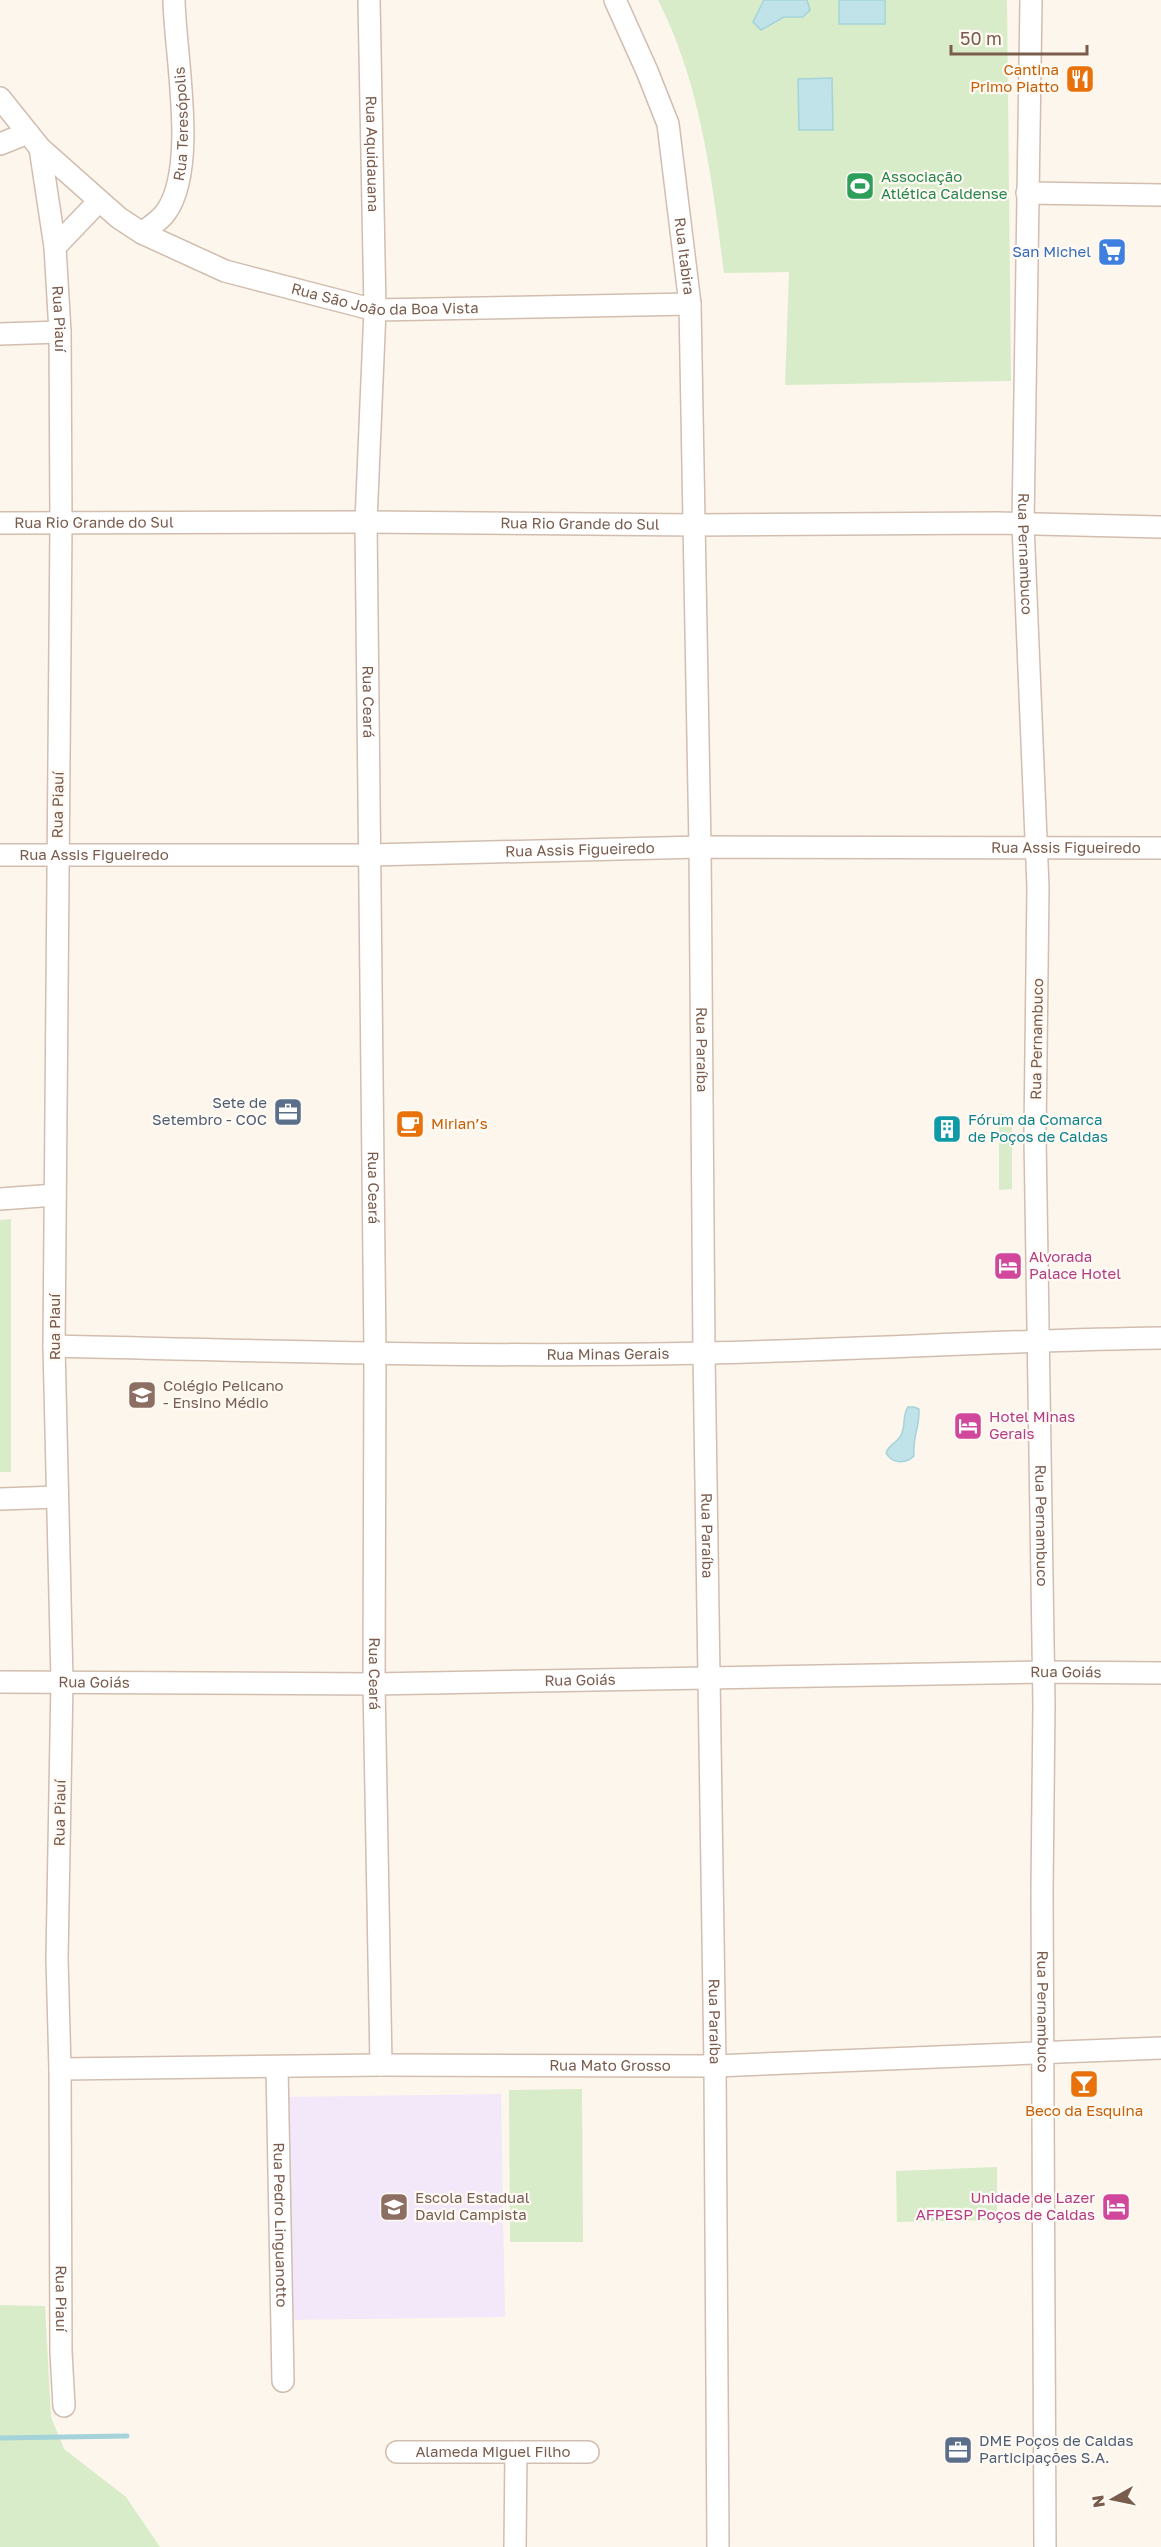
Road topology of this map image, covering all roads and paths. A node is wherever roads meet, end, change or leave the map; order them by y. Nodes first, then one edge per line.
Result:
1 (174, 0) edge
2 (369, 0) edge
3 (615, 0) edge
4 (1031, 0) edge
5 (0, 98) edge
6 (34, 141) junction
7 (0, 144) edge
8 (1027, 192) junction
9 (1161, 195) edge
10 (99, 201) junction
11 (142, 233) junction
12 (55, 247) junction
13 (690, 304) junction
14 (375, 310) junction
15 (60, 333) junction
16 (0, 334) edge
17 (366, 522) junction
18 (0, 523) edge
19 (61, 524) junction
20 (1023, 524) junction
21 (695, 525) junction
22 (1161, 527) edge
23 (700, 848) junction
24 (1161, 848) edge
25 (1036, 849) junction
26 (0, 855) edge
27 (371, 855) junction
28 (58, 856) junction
29 (55, 1195) junction
30 (0, 1199) edge
31 (1161, 1338) edge
32 (1039, 1340) junction
33 (54, 1346) junction
34 (375, 1353) junction
35 (704, 1353) junction
36 (57, 1497) junction
37 (0, 1499) edge
38 (1043, 1672) junction
39 (1161, 1673) edge
40 (710, 1677) junction
41 (62, 1681) junction
42 (0, 1682) edge
43 (374, 1684) junction
44 (1161, 2048) edge
45 (1043, 2051) junction
46 (381, 2065) junction
47 (715, 2066) junction
48 (276, 2067) junction
49 (60, 2069) junction
50 (283, 2381) dead end
51 (64, 2406) dead end
52 (397, 2452) dead end
53 (516, 2452) junction
54 (588, 2452) dead end
55 (515, 2547) edge
56 (718, 2547) edge
57 (1045, 2547) edge

1 - 11 street, Rua Teresópolis
2 - 14 street, Rua Aquidauana
3 - 13 street, Rua Itabira
4 - 8 street, Rua Pernambuco
5 - 6 street
6 - 7 street
6 - 10 street, Rua São João da Boa Vista
6 - 12 street, Rua Piauí
8 - 9 street
8 - 20 street, Rua Pernambuco
10 - 11 street, Rua São João da Boa Vista
10 - 12 street
11 - 14 street, Rua São João da Boa Vista
12 - 15 street, Rua Piauí
13 - 14 street, Rua São João da Boa Vista
13 - 21 street, Rua Itabira
14 - 17 street, Rua Ceará
15 - 16 street
15 - 19 street, Rua Piauí
17 - 19 street, Rua Rio Grande do Sul
17 - 21 street, Rua Rio Grande do Sul
17 - 27 street, Rua Ceará
18 - 19 street, Rua Rio Grande do Sul
19 - 28 street, Rua Piauí
20 - 21 street, Rua Rio Grande do Sul
20 - 22 street, Rua Rio Grande do Sul
20 - 25 street, Rua Pernambuco
21 - 23 street, Rua Paraíba
23 - 25 street, Rua Assis Figueiredo
23 - 27 street, Rua Assis Figueiredo
23 - 35 street, Rua Paraíba
24 - 25 street, Rua Assis Figueiredo
25 - 32 street, Rua Pernambuco
26 - 28 street, Rua Assis Figueiredo
27 - 28 street, Rua Assis Figueiredo
27 - 34 street, Rua Ceará
28 - 29 street, Rua Piauí
29 - 30 street
29 - 33 street, Rua Piauí
31 - 32 street, Rua Minas Gerais
32 - 35 street, Rua Minas Gerais
32 - 38 street, Rua Pernambuco
33 - 34 street, Rua Minas Gerais
33 - 36 street, Rua Piauí
34 - 35 street, Rua Minas Gerais
34 - 43 street, Rua Ceará
35 - 40 street, Rua Paraíba
36 - 37 street
36 - 41 street, Rua Piauí
38 - 39 street, Rua Goiás
38 - 40 street, Rua Goiás
38 - 45 street, Rua Pernambuco
40 - 43 street, Rua Goiás
40 - 47 street, Rua Paraíba
41 - 42 street, Rua Goiás
41 - 43 street, Rua Goiás
41 - 49 street, Rua Piauí
43 - 46 street, Rua Ceará
44 - 45 street, Rua Mato Grosso
45 - 47 street, Rua Mato Grosso
45 - 57 street, Rua Pernambuco
46 - 47 street, Rua Mato Grosso
46 - 48 street, Rua Mato Grosso
47 - 56 street, Rua Paraíba
48 - 49 street, Rua Mato Grosso
48 - 50 street, Rua Pedro Linguanotto
49 - 51 street, Rua Piauí
52 - 53 street, Alameda Miguel Filho
53 - 54 street, Alameda Miguel Filho
53 - 55 street

